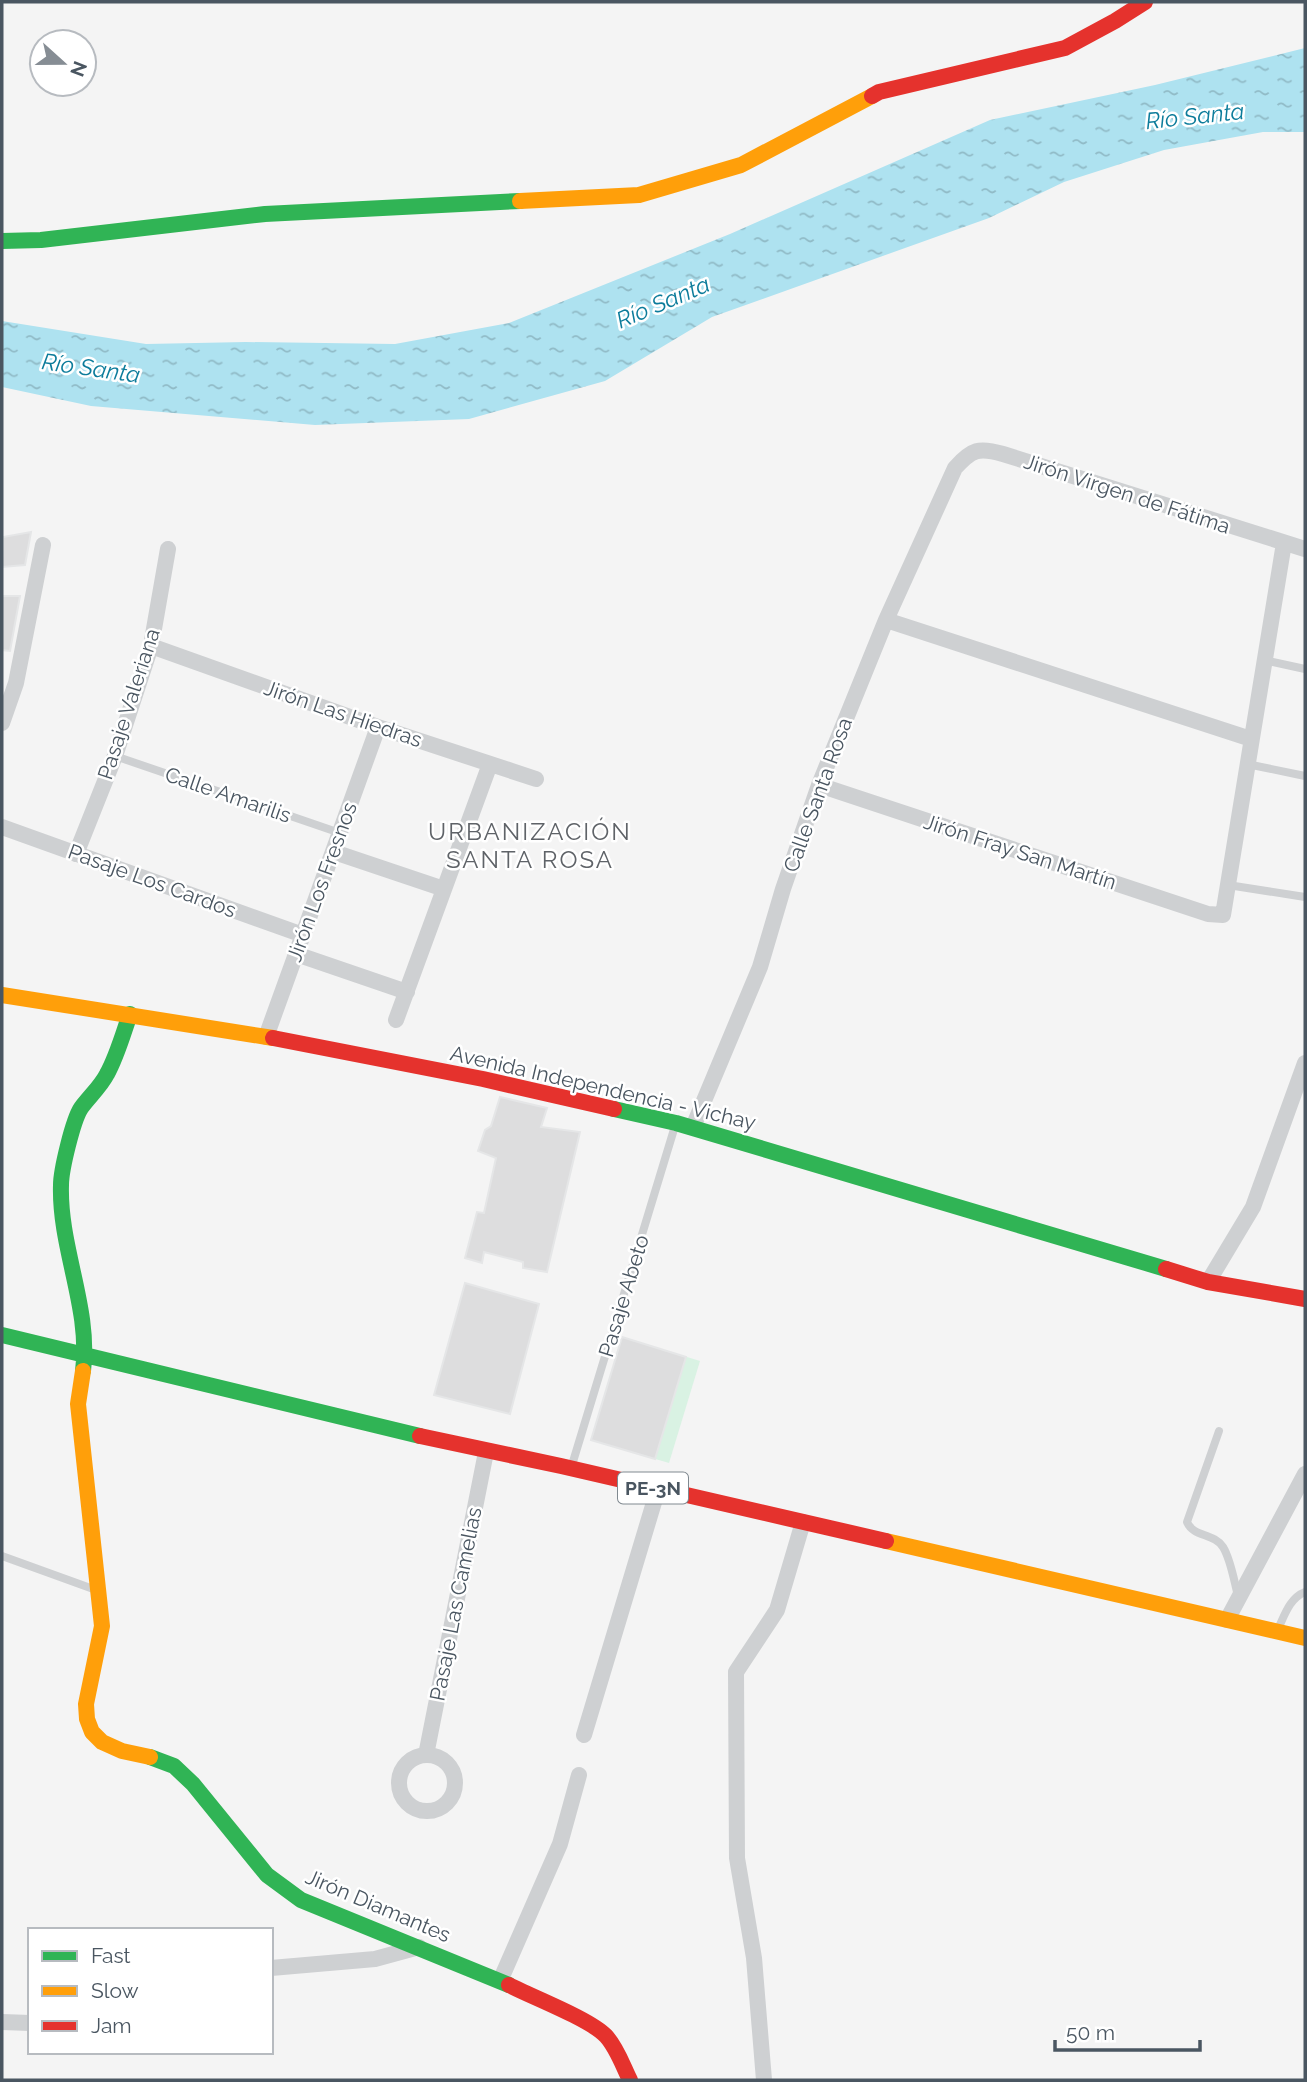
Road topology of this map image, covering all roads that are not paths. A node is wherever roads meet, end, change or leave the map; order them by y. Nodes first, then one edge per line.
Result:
1 (1145, 2) edge
2 (2, 241) edge
3 (955, 467) joint
4 (1284, 543) junction
5 (43, 545) dead end
6 (1305, 549) edge
7 (168, 550) dead end
8 (886, 620) junction
9 (150, 646) junction
10 (1264, 660) junction
11 (1305, 668) edge
12 (2, 723) edge
13 (378, 727) junction
14 (1251, 739) junction
15 (115, 756) junction
16 (490, 764) junction
17 (1247, 764) junction
18 (1305, 776) edge
19 (536, 779) dead end
20 (818, 785) junction
21 (2, 827) edge
22 (340, 833) junction
23 (334, 852) junction
24 (76, 854) junction
25 (1228, 885) junction
26 (444, 889) junction
27 (1305, 897) edge
28 (303, 935) junction
29 (296, 954) junction
30 (407, 992) junction
31 (2, 995) edge
32 (130, 1014) junction
33 (396, 1020) dead end
34 (266, 1037) junction
35 (1305, 1063) edge
36 (676, 1123) junction
37 (693, 1127) junction
38 (1208, 1282) junction
39 (1305, 1299) edge
40 (2, 1335) edge
41 (85, 1353) junction
42 (1219, 1431) dead end
43 (486, 1452) junction
44 (571, 1469) junction
45 (1305, 1474) edge
46 (658, 1489) junction
47 (803, 1522) junction
48 (2, 1556) edge
49 (98, 1591) junction
50 (1305, 1592) edge
51 (1239, 1599) junction
52 (1227, 1620) junction
53 (1277, 1631) junction
54 (1305, 1638) edge
55 (584, 1735) dead end
56 (426, 1755) dead end
57 (579, 1775) dead end
58 (419, 1947) junction
59 (273, 1968) edge
60 (500, 1980) junction
61 (2, 2022) edge
62 (28, 2023) edge
63 (630, 2080) edge
64 (764, 2080) edge

1 - 2 main road
3 - 4 street, Jirón Virgen de Fátima
3 - 8 street, Calle Santa Rosa
4 - 6 street, Jirón Virgen de Fátima
4 - 10 street
5 - 12 street
7 - 9 street, Pasaje Valeriana
8 - 14 street
8 - 20 street, Calle Santa Rosa
9 - 13 street, Jirón Las Hiedras
9 - 15 street, Pasaje Valeriana
10 - 11 lane
10 - 14 street
13 - 16 street, Jirón Las Hiedras
13 - 22 street, Jirón Los Fresnos
14 - 17 street
15 - 22 lane, Calle Amarilis
15 - 24 street, Pasaje Valeriana
16 - 19 street, Jirón Las Hiedras
16 - 26 street
17 - 18 lane
17 - 25 street
20 - 25 street, Jirón Fray San Martín
20 - 37 street, Calle Santa Rosa
21 - 24 street, Pasaje Los Cardos
22 - 23 street, Jirón Los Fresnos
23 - 26 street
23 - 28 street, Jirón Los Fresnos
24 - 28 street, Pasaje Los Cardos
25 - 27 lane
26 - 30 street
28 - 29 street, Jirón Los Fresnos
29 - 30 street
29 - 34 street, Jirón Los Fresnos
30 - 33 street
31 - 32 main road, Avenida Independencia - Vichay
32 - 34 main road, Avenida Independencia - Vichay
32 - 41 main road, Jirón Diamantes
34 - 36 main road, Avenida Independencia - Vichay
35 - 38 street
36 - 37 main road, Avenida Independencia - Vichay
36 - 44 lane, Pasaje Abeto
37 - 38 main road, Avenida Independencia - Vichay
38 - 39 main road, Avenida Independencia - Vichay
40 - 41 main road, PE-3N
41 - 43 main road, PE-3N
41 - 49 main road, Jirón Diamantes
42 - 51 lane
43 - 44 main road, PE-3N
43 - 56 street, Pasaje Las Camelias
44 - 46 main road, PE-3N
45 - 51 street
46 - 47 main road, PE-3N
46 - 55 street
47 - 52 main road, PE-3N
47 - 64 street
48 - 49 lane
49 - 58 main road, Jirón Diamantes
50 - 53 lane
51 - 52 street
52 - 53 main road, PE-3N
53 - 54 main road, PE-3N
57 - 60 street
58 - 59 street
58 - 60 main road, Jirón Diamantes
60 - 63 main road, Jirón Diamantes
61 - 62 street

